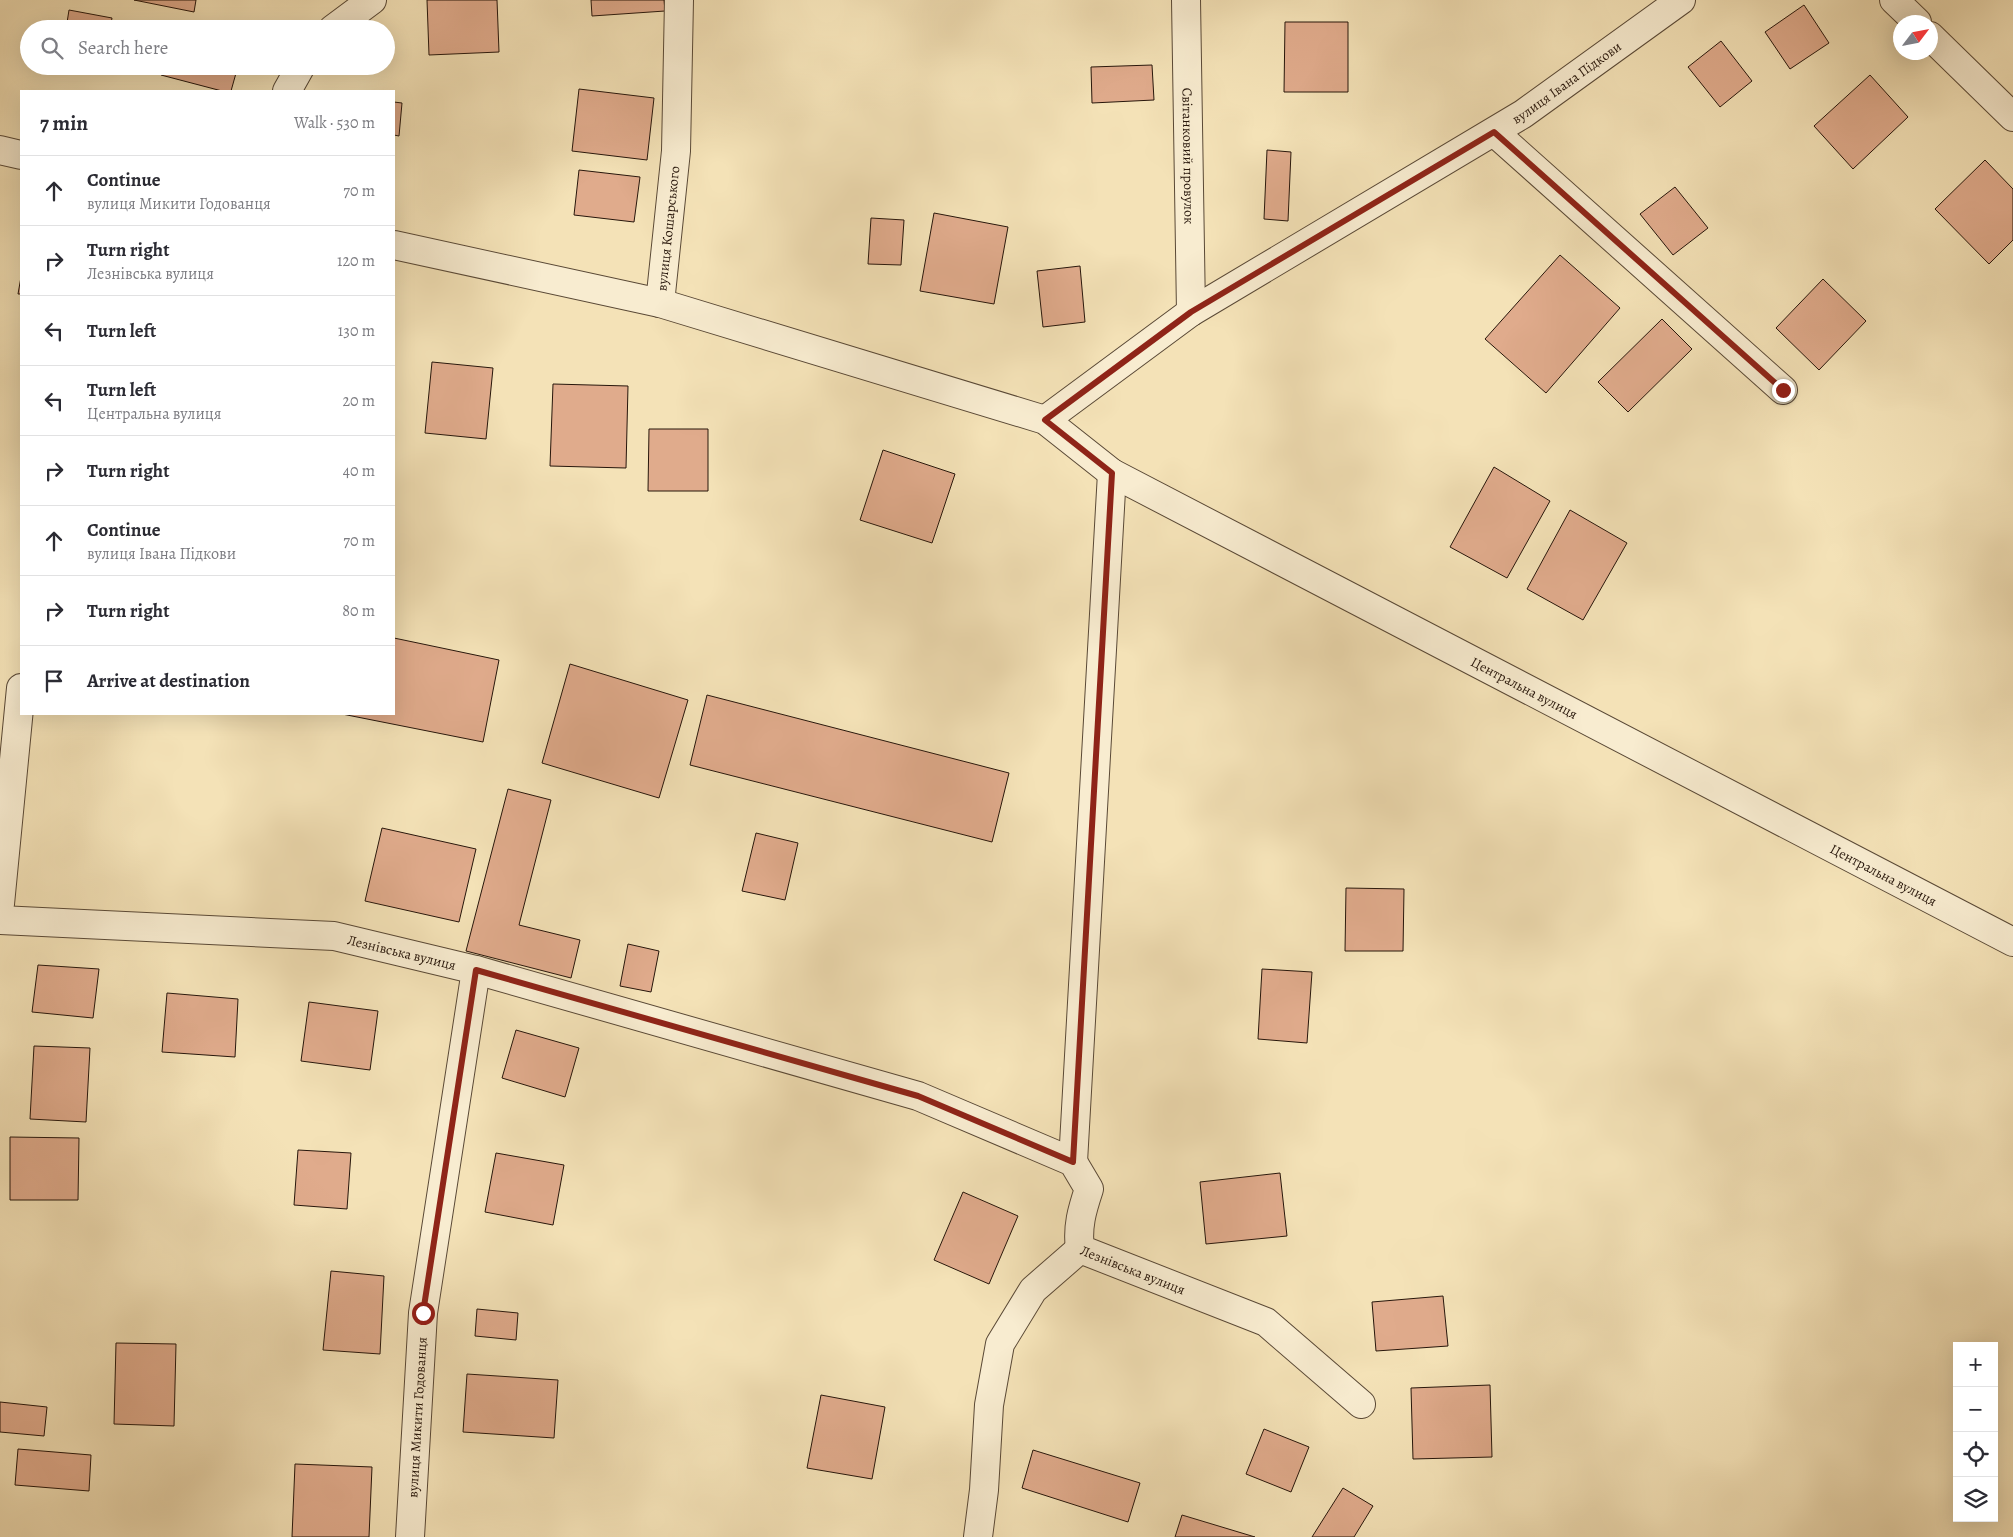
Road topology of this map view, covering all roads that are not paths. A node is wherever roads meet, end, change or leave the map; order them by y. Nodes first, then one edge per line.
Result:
1 (372, 0) edge
2 (679, 0) edge
3 (1186, 0) edge
4 (1682, 0) edge
5 (1894, 0) edge
6 (1910, 15) edge
7 (345, 20) edge
8 (1938, 44) edge
9 (296, 75) edge
10 (288, 90) edge
11 (2013, 117) edge
12 (1494, 132) junction
13 (0, 150) edge
14 (20, 155) edge
15 (395, 245) edge
16 (660, 304) junction
17 (1191, 312) junction
18 (1783, 390) dead end
19 (1045, 420) junction
20 (1112, 473) junction
21 (20, 698) edge
22 (0, 904) edge
23 (0, 920) edge
24 (2013, 942) edge
25 (476, 970) junction
26 (1073, 1162) junction
27 (1080, 1249) junction
28 (1361, 1404) dead end
29 (410, 1537) edge
30 (978, 1537) edge

1 - 7 street
2 - 16 street, вулиця Кошарського
3 - 17 street, Світанковий провулок
4 - 12 street, вулиця Івана Підкови
5 - 6 street
8 - 11 street
9 - 10 street
12 - 17 street, вулиця Івана Підкови
12 - 18 street
13 - 14 street
15 - 16 street, вулиця Кошарського
16 - 19 street
17 - 19 street, вулиця Івана Підкови
19 - 20 street, Центральна вулиця
20 - 24 street, Центральна вулиця
20 - 26 street
21 - 22 street
23 - 25 street, Лезнівська вулиця
25 - 26 street, Лезнівська вулиця
25 - 29 street, вулиця Микити Годованця
26 - 27 street, Лезнівська вулиця
27 - 28 street, Лезнівська вулиця
27 - 30 street

